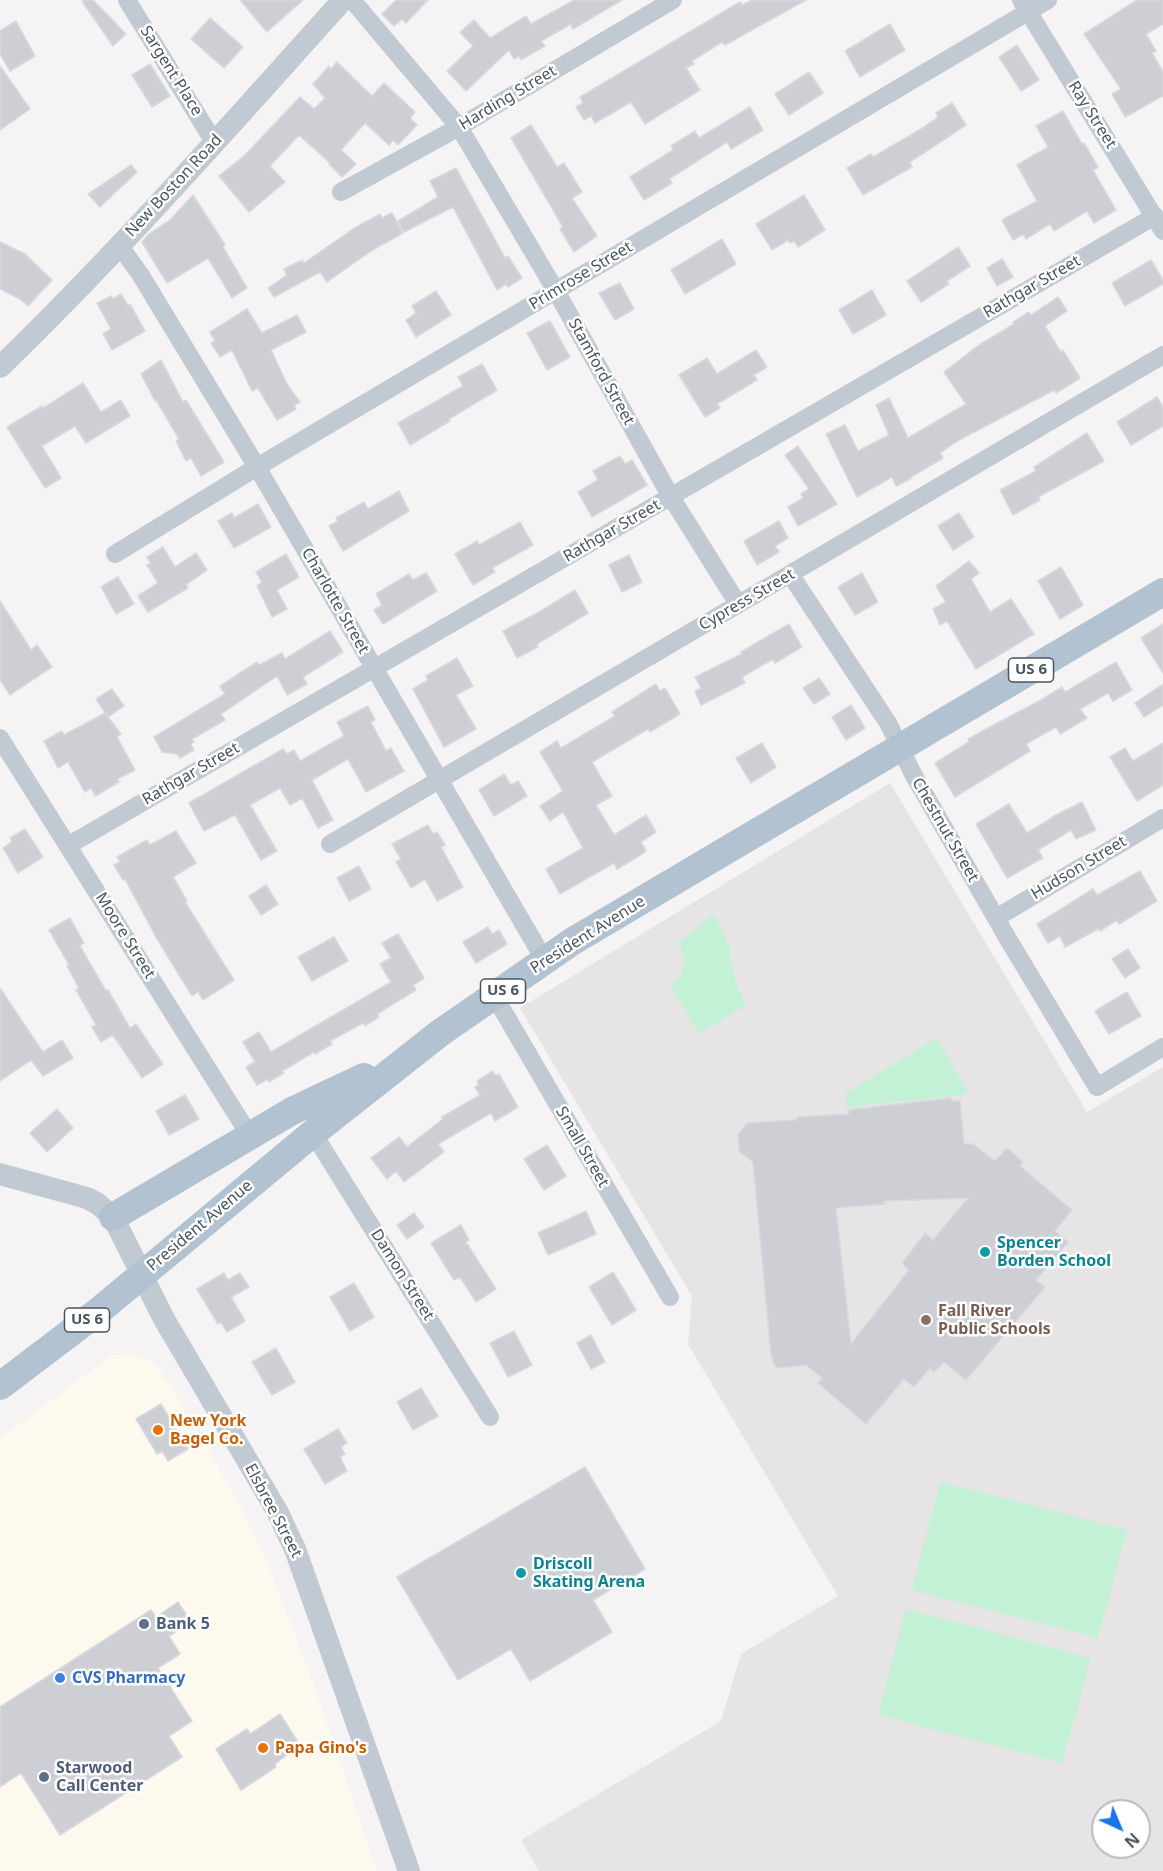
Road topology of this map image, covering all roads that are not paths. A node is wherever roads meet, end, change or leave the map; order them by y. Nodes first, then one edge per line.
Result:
1 (127, 0) edge
2 (342, 0) edge
3 (352, 0) edge
4 (673, 0) edge
5 (1048, 0) edge
6 (1025, 6) edge
7 (459, 127) junction
8 (214, 142) junction
9 (341, 192) dead end
10 (1159, 223) edge
11 (119, 245) junction
12 (556, 291) junction
13 (1163, 356) edge
14 (0, 367) edge
15 (257, 467) junction
16 (670, 497) junction
17 (115, 554) dead end
18 (790, 574) junction
19 (1163, 592) edge
20 (738, 604) junction
21 (374, 668) junction
22 (0, 738) edge
23 (900, 748) junction
24 (439, 780) junction
25 (1163, 818) edge
26 (330, 844) dead end
27 (69, 845) junction
28 (996, 918) junction
29 (545, 961) junction
30 (495, 997) junction
31 (1163, 1047) edge
32 (412, 1055) junction
33 (313, 1133) junction
34 (250, 1136) junction
35 (0, 1174) edge
36 (113, 1216) junction
37 (141, 1275) junction
38 (670, 1297) dead end
39 (0, 1386) edge
40 (490, 1417) dead end
41 (409, 1871) edge

1 - 8 street, Sargent Place
2 - 8 street, New Boston Road
3 - 7 street, Stamford Street
4 - 7 street, Harding Street
5 - 6 street, Primrose Street
6 - 10 street, Ray Street
6 - 12 street, Primrose Street
7 - 9 street, Harding Street
7 - 12 street, Stamford Street
8 - 11 street, New Boston Road
10 - 16 street, Rathgar Street
11 - 14 street, New Boston Road
11 - 15 street, Charlotte Street
12 - 15 street, Primrose Street
12 - 16 street, Stamford Street
13 - 18 street, Cypress Street
15 - 17 street, Primrose Street
15 - 21 street, Charlotte Street
16 - 20 street, Stamford Street
16 - 21 street, Rathgar Street
18 - 20 street, Cypress Street
18 - 23 street, Chestnut Street
19 - 23 main road, President Avenue / US 6
20 - 24 street, Cypress Street
21 - 24 street, Charlotte Street
21 - 27 street, Rathgar Street
22 - 27 street, Moore Street
23 - 28 street, Chestnut Street
23 - 29 main road, President Avenue / US 6
24 - 26 street, Cypress Street
24 - 29 street, Charlotte Street
25 - 28 street, Hudson Street
27 - 34 street, Moore Street
28 - 31 street, Chestnut Street
29 - 30 main road, President Avenue / US 6
30 - 32 main road, President Avenue / US 6
30 - 38 street, Small Street
32 - 33 main road, President Avenue / US 6
32 - 34 main road
33 - 37 main road, President Avenue / US 6
33 - 40 street, Damon Street
34 - 36 main road
35 - 36 street, Elsbree Street
36 - 37 street, Elsbree Street
37 - 39 main road, President Avenue / US 6
37 - 41 street, Elsbree Street

